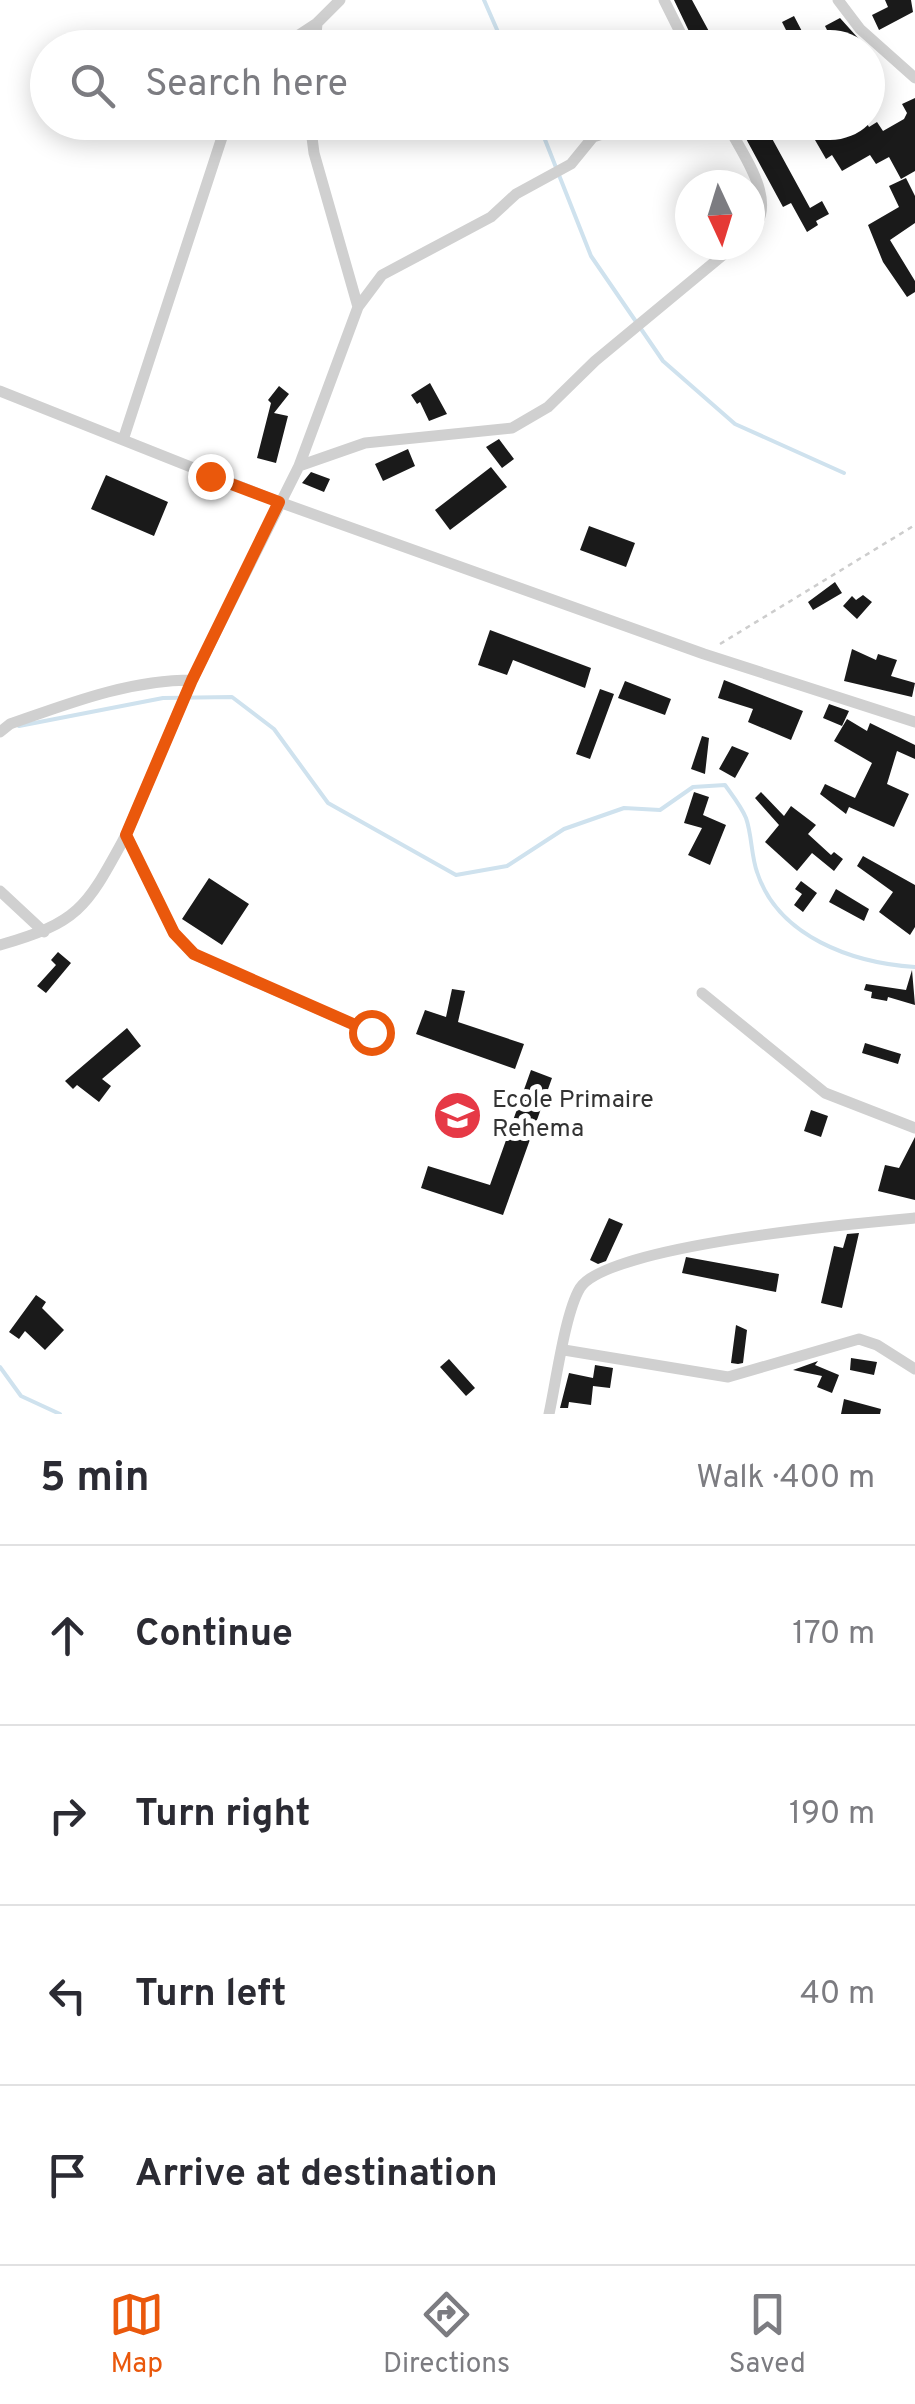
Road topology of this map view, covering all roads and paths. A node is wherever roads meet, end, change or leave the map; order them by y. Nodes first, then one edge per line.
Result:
1 (340, 0) edge
2 (664, 0) edge
3 (838, 0) edge
4 (317, 24) junction
5 (308, 30) edge
6 (316, 30) edge
7 (679, 30) edge
8 (861, 30) edge
9 (885, 51) edge
10 (915, 78) edge
11 (221, 140) edge
12 (312, 140) edge
13 (591, 140) edge
14 (735, 140) edge
15 (750, 170) edge
16 (718, 260) edge
17 (358, 307) junction
18 (0, 392) edge
19 (122, 440) junction
20 (298, 466) junction
21 (279, 502) junction
22 (915, 525) edge
23 (704, 654) junction
24 (192, 680) junction
25 (915, 722) edge
26 (0, 732) edge
27 (126, 835) junction
28 (0, 891) edge
29 (44, 932) junction
30 (0, 945) edge
31 (702, 993) dead end
32 (371, 1032) dead end
33 (915, 1128) edge
34 (915, 1218) edge
35 (564, 1350) junction
36 (915, 1369) edge
37 (548, 1414) edge

1 - 4 street
2 - 7 street
3 - 8 street
4 - 5 street
4 - 6 street
9 - 10 street
11 - 19 street
12 - 17 street
13 - 17 street
14 - 15 street
16 - 20 street
17 - 20 street
18 - 19 street
19 - 21 street
20 - 21 street
21 - 23 street
21 - 24 street
22 - 23 path
23 - 25 street
24 - 26 street
24 - 27 street
27 - 29 street
27 - 32 street
28 - 29 street
29 - 30 street
31 - 33 street
34 - 35 street
35 - 36 street
35 - 37 street

